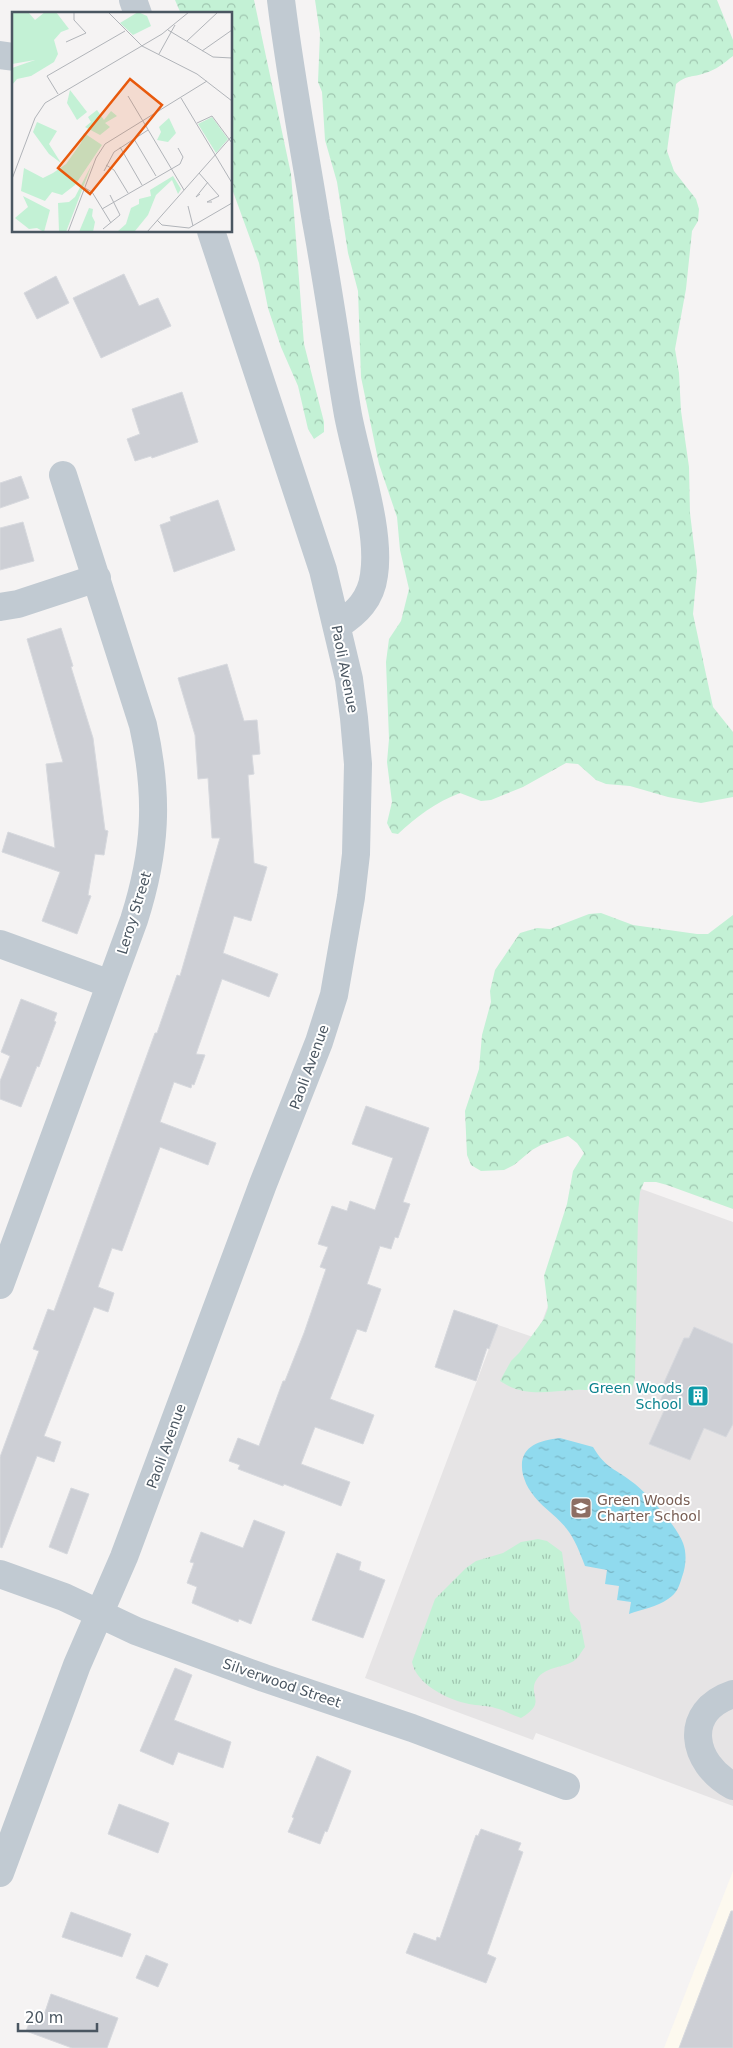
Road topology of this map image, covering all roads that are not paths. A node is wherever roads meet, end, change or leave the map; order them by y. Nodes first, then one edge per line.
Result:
1 (133, 0) edge
2 (281, 0) edge
3 (137, 12) edge
4 (211, 232) edge
5 (63, 475) dead end
6 (97, 578) junction
7 (0, 607) edge
8 (338, 625) junction
9 (0, 944) edge
10 (110, 984) junction
11 (5, 1257) edge
12 (0, 1285) edge
13 (0, 1574) edge
14 (99, 1615) junction
15 (733, 1694) edge
16 (566, 1786) dead end
17 (733, 1786) edge
18 (0, 1873) edge

1 - 3 street
2 - 8 street
4 - 8 street, Paoli Avenue
5 - 6 street, Leroy Street
6 - 7 street
6 - 10 street, Leroy Street
8 - 14 street, Paoli Avenue
9 - 10 street
10 - 11 street, Leroy Street
11 - 12 street, Leroy Street
13 - 14 street, Silverwood Street
14 - 16 street, Silverwood Street
14 - 18 street, Paoli Avenue
15 - 17 street

